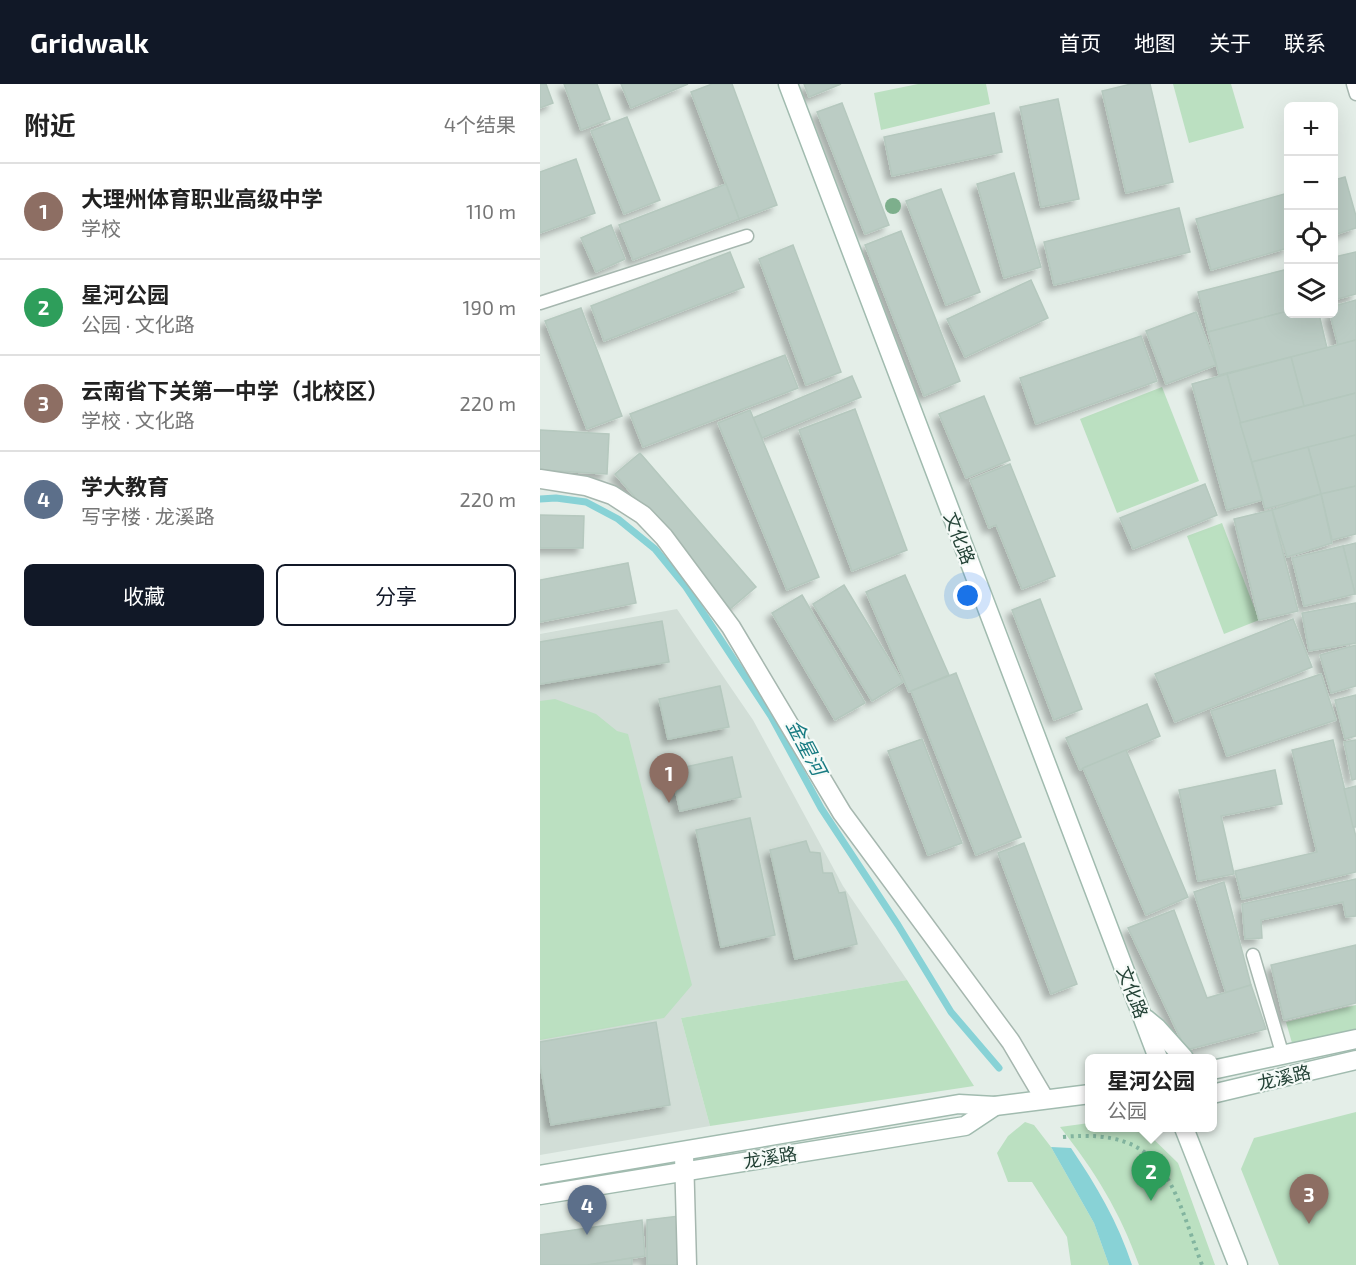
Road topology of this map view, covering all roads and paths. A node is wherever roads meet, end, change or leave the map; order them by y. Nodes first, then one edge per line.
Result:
1 (788, 84) edge
2 (1353, 84) edge
3 (1356, 94) edge
4 (747, 236) dead end
5 (540, 303) edge
6 (540, 479) edge
7 (1252, 955) dead end
8 (1142, 1017) junction
9 (1356, 1039) edge
10 (1156, 1054) edge
11 (1180, 1054) edge
12 (1283, 1056) junction
13 (1356, 1060) edge
14 (1217, 1069) edge
15 (1217, 1093) edge
16 (1085, 1094) edge
17 (1044, 1098) junction
18 (995, 1106) junction
19 (1186, 1132) edge
20 (1063, 1137) dead end
21 (683, 1151) junction
22 (685, 1171) junction
23 (540, 1175) edge
24 (540, 1195) edge
25 (687, 1265) edge
26 (1202, 1265) edge
27 (1238, 1265) edge

1 - 8 street, 文化路
2 - 3 lane
4 - 5 lane
6 - 17 street
7 - 12 lane
8 - 10 street, 文化路
8 - 11 street
9 - 12 street
12 - 14 street
13 - 15 street, 龙溪路
16 - 17 street, 龙溪路
17 - 18 street, 龙溪路
18 - 21 street, 龙溪路
18 - 22 street, 龙溪路
19 - 27 street
20 - 26 path
21 - 22 street
21 - 23 street, 龙溪路
22 - 24 street, 龙溪路
22 - 25 street

